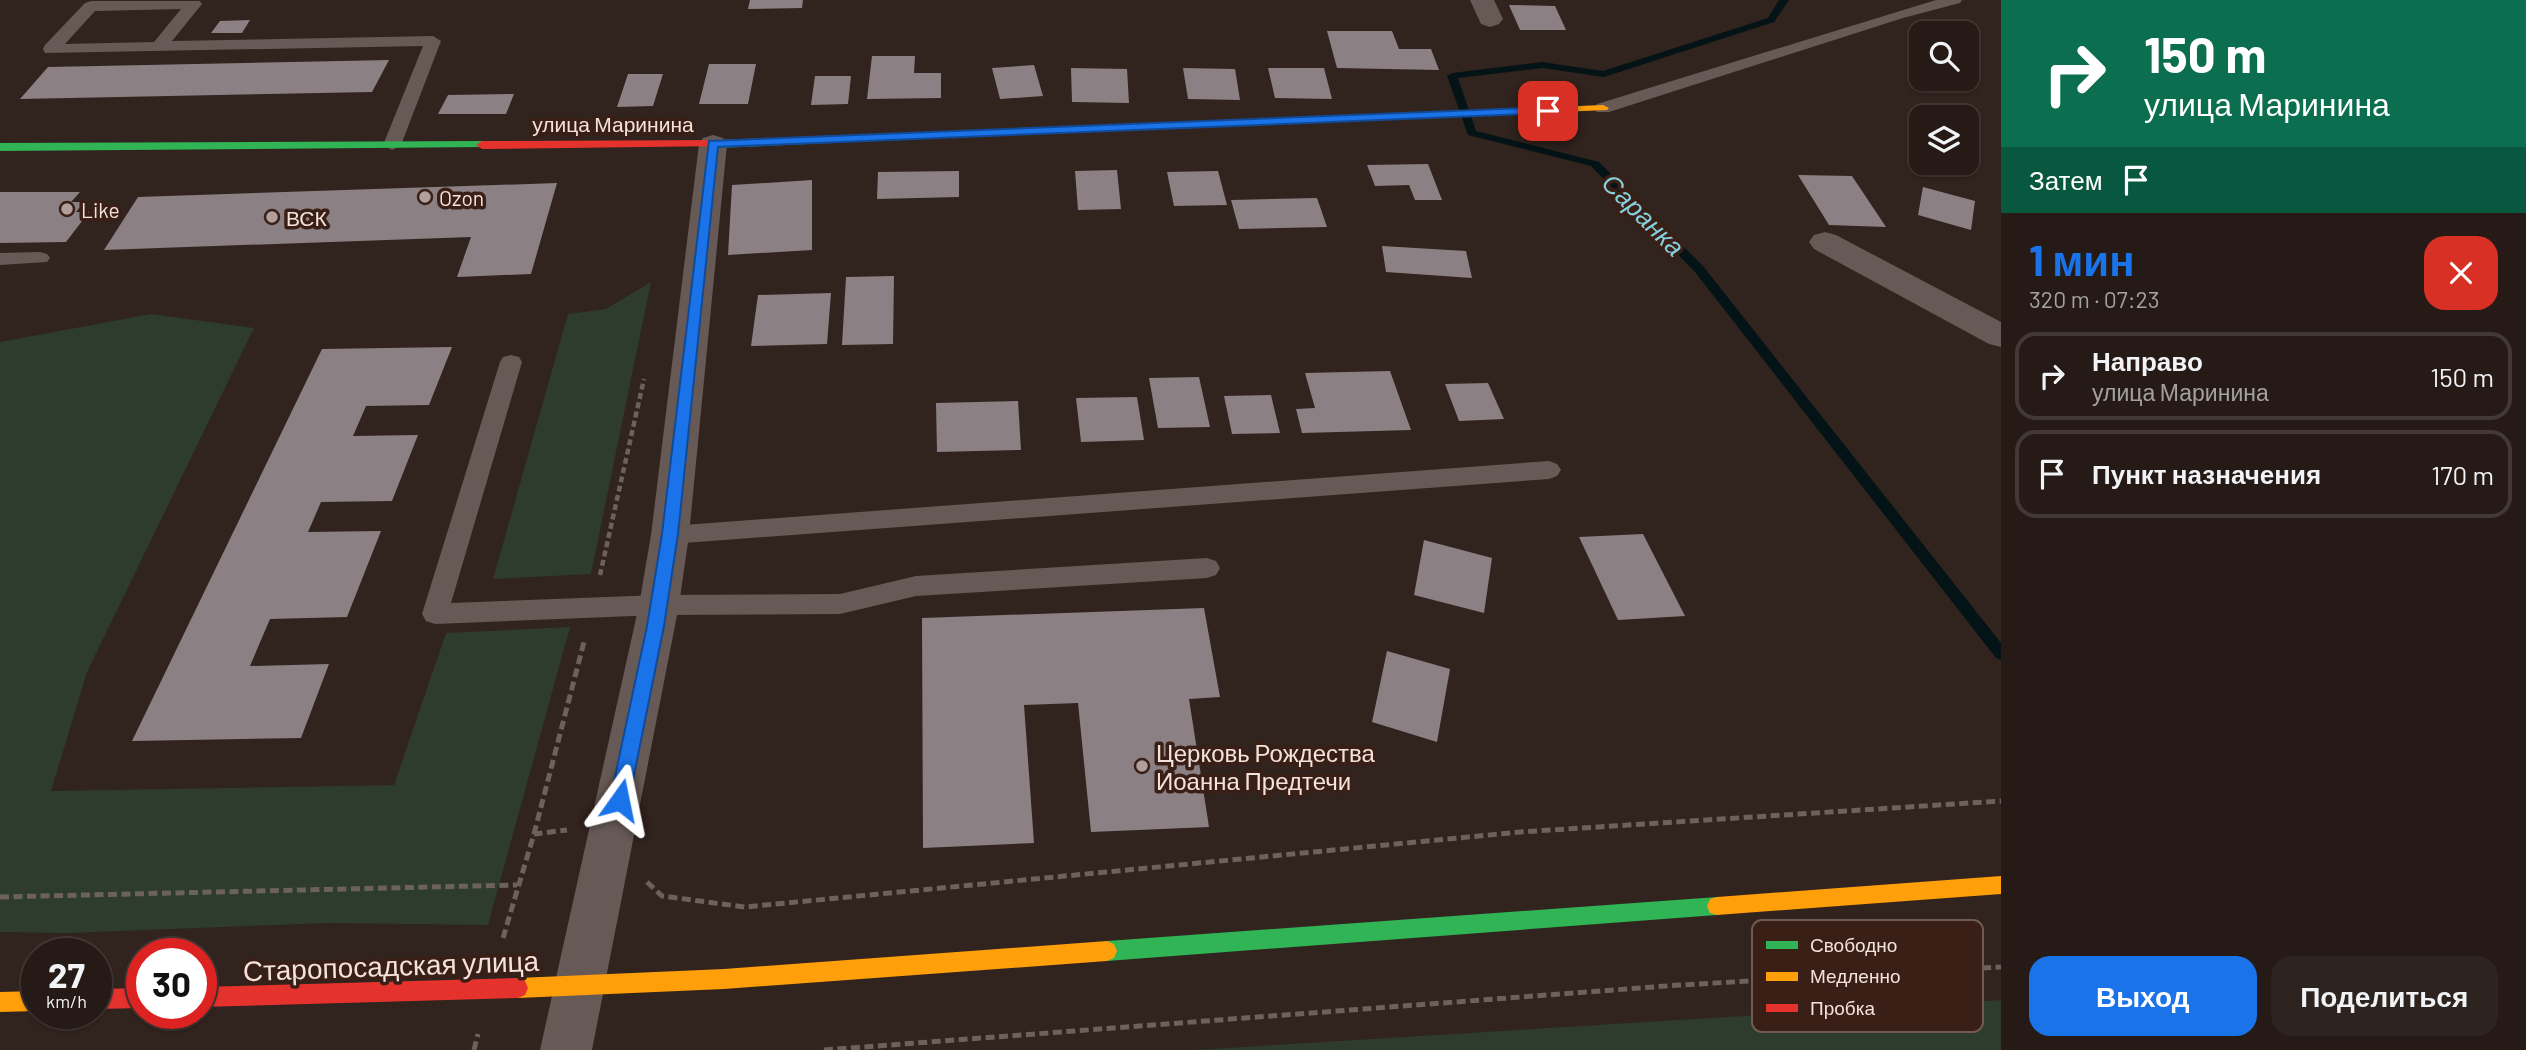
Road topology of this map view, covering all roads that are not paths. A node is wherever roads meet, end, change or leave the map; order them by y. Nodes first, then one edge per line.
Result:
1 (1954, 0) edge
2 (159, 47) junction
3 (1603, 108) joint
4 (713, 144) junction
5 (392, 145) junction
6 (0, 148) edge
7 (1825, 242) dead end
8 (40, 258) dead end
9 (0, 259) edge
10 (2001, 336) edge
11 (511, 362) dead end
12 (1549, 470) dead end
13 (670, 534) junction
14 (1207, 568) dead end
15 (659, 605) junction
16 (2001, 885) edge
17 (582, 985) junction
18 (217, 996) edge
19 (21, 1001) edge
20 (0, 1002) edge
21 (566, 1050) edge

1 - 3 lane
2 - 2 lane
2 - 5 lane
3 - 4 street, улица Маринина
4 - 5 street, улица Маринина
4 - 13 street
5 - 6 street, улица Маринина
7 - 10 street
8 - 9 lane
11 - 15 lane
12 - 13 lane
13 - 15 street
14 - 15 lane
15 - 17 street
16 - 17 street, Старопосадская улица
17 - 18 street, Старопосадская улица
17 - 21 street
19 - 20 street

